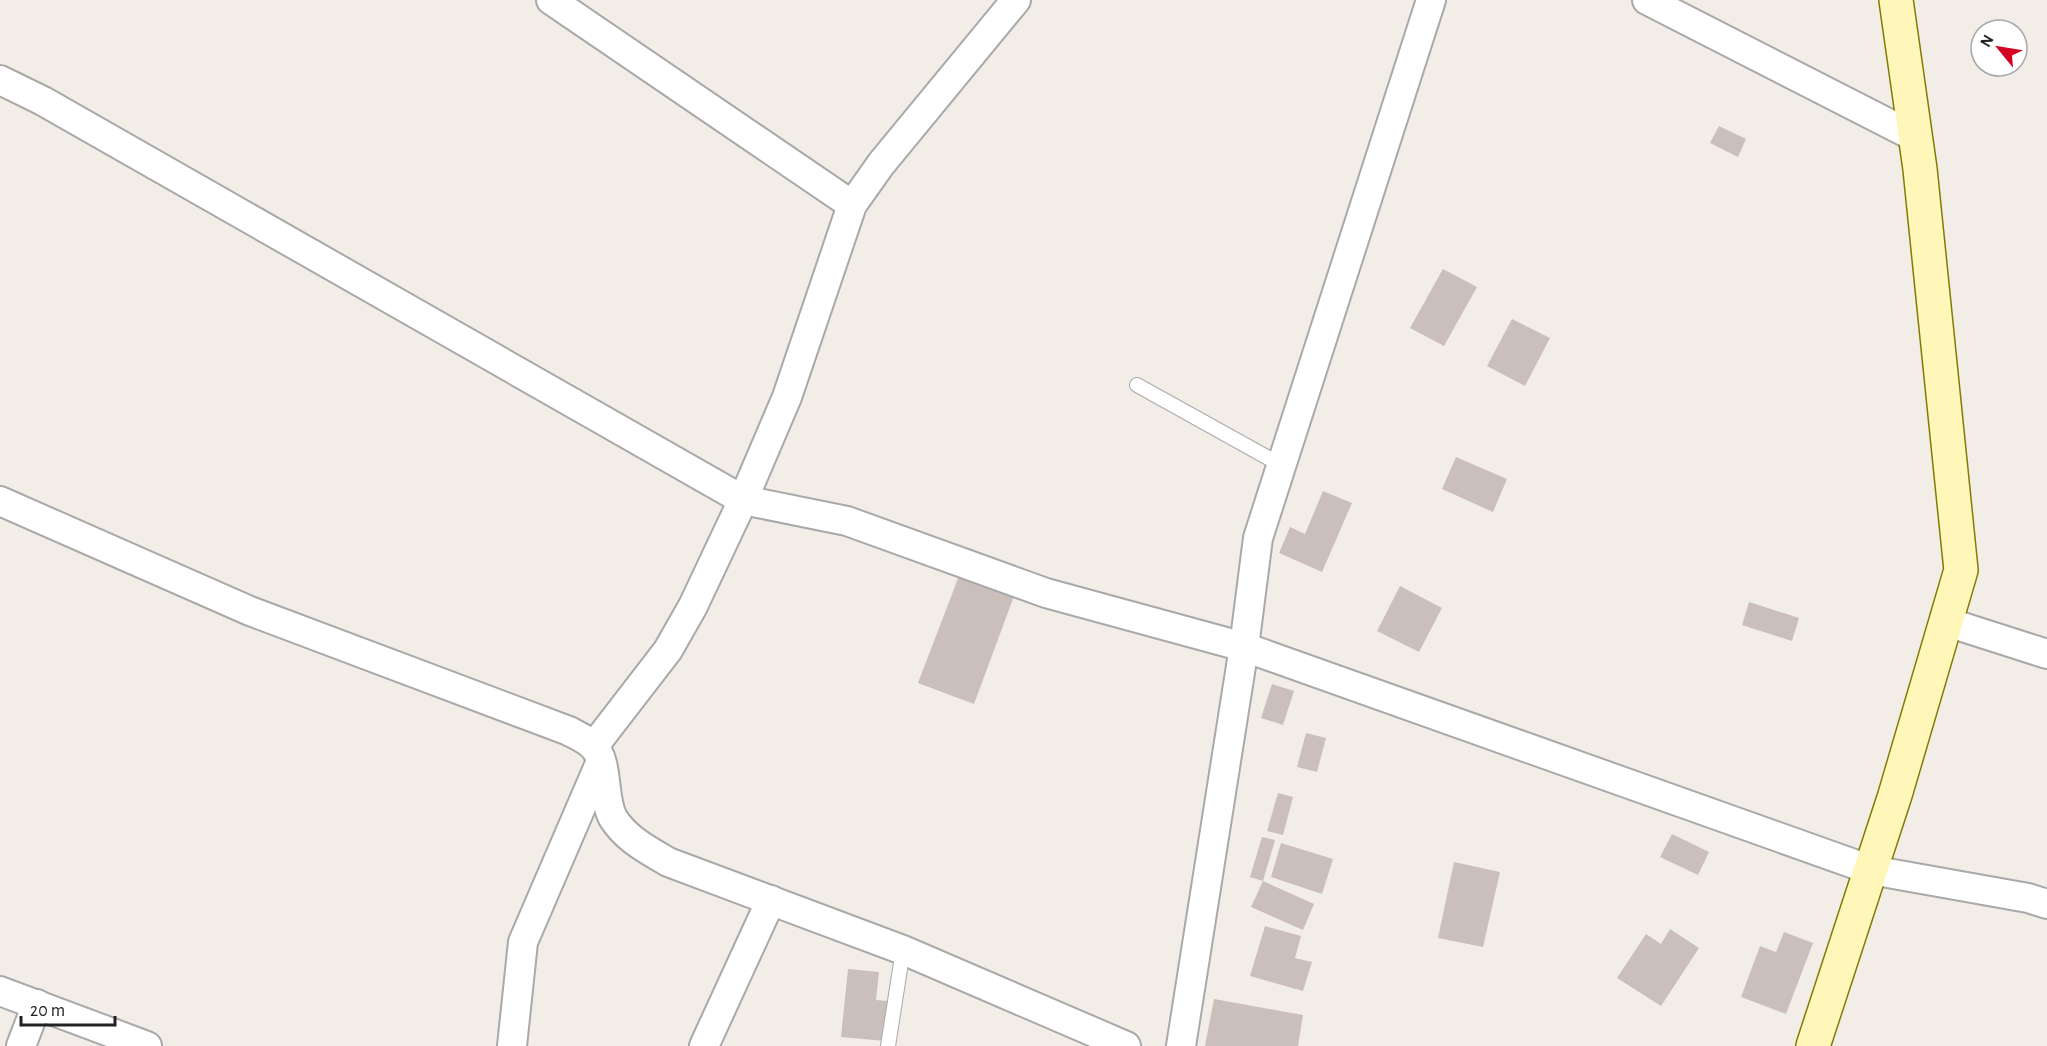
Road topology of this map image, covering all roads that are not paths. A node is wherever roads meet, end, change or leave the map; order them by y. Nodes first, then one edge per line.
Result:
1 (551, 0) edge
2 (1016, 0) edge
3 (1431, 0) edge
4 (1647, 0) edge
5 (1896, 0) edge
6 (0, 80) edge
7 (1915, 137) junction
8 (852, 205) junction
9 (1137, 386) dead end
10 (1281, 465) junction
11 (742, 500) junction
12 (0, 501) edge
13 (1947, 622) junction
14 (1244, 647) junction
15 (2047, 654) edge
16 (597, 754) junction
17 (1871, 870) junction
18 (771, 900) junction
19 (2047, 904) edge
20 (903, 950) junction
21 (0, 991) edge
22 (37, 1004) junction
23 (21, 1046) edge
24 (147, 1046) edge
25 (512, 1046) edge
26 (704, 1046) edge
27 (888, 1046) edge
28 (1126, 1046) edge
29 (1181, 1046) edge
30 (1813, 1046) edge

1 - 8 street
2 - 8 street
3 - 10 street
4 - 7 street
5 - 7 main road
6 - 11 street
7 - 13 main road
8 - 11 street
9 - 10 lane
10 - 14 street
11 - 14 street
11 - 16 street
12 - 16 street
13 - 15 street
13 - 17 main road
14 - 17 street
14 - 29 street
16 - 18 street
16 - 25 street
17 - 19 street
17 - 30 main road
18 - 20 street
18 - 26 street
20 - 27 lane
20 - 28 street
21 - 22 street
22 - 23 street
22 - 24 street

